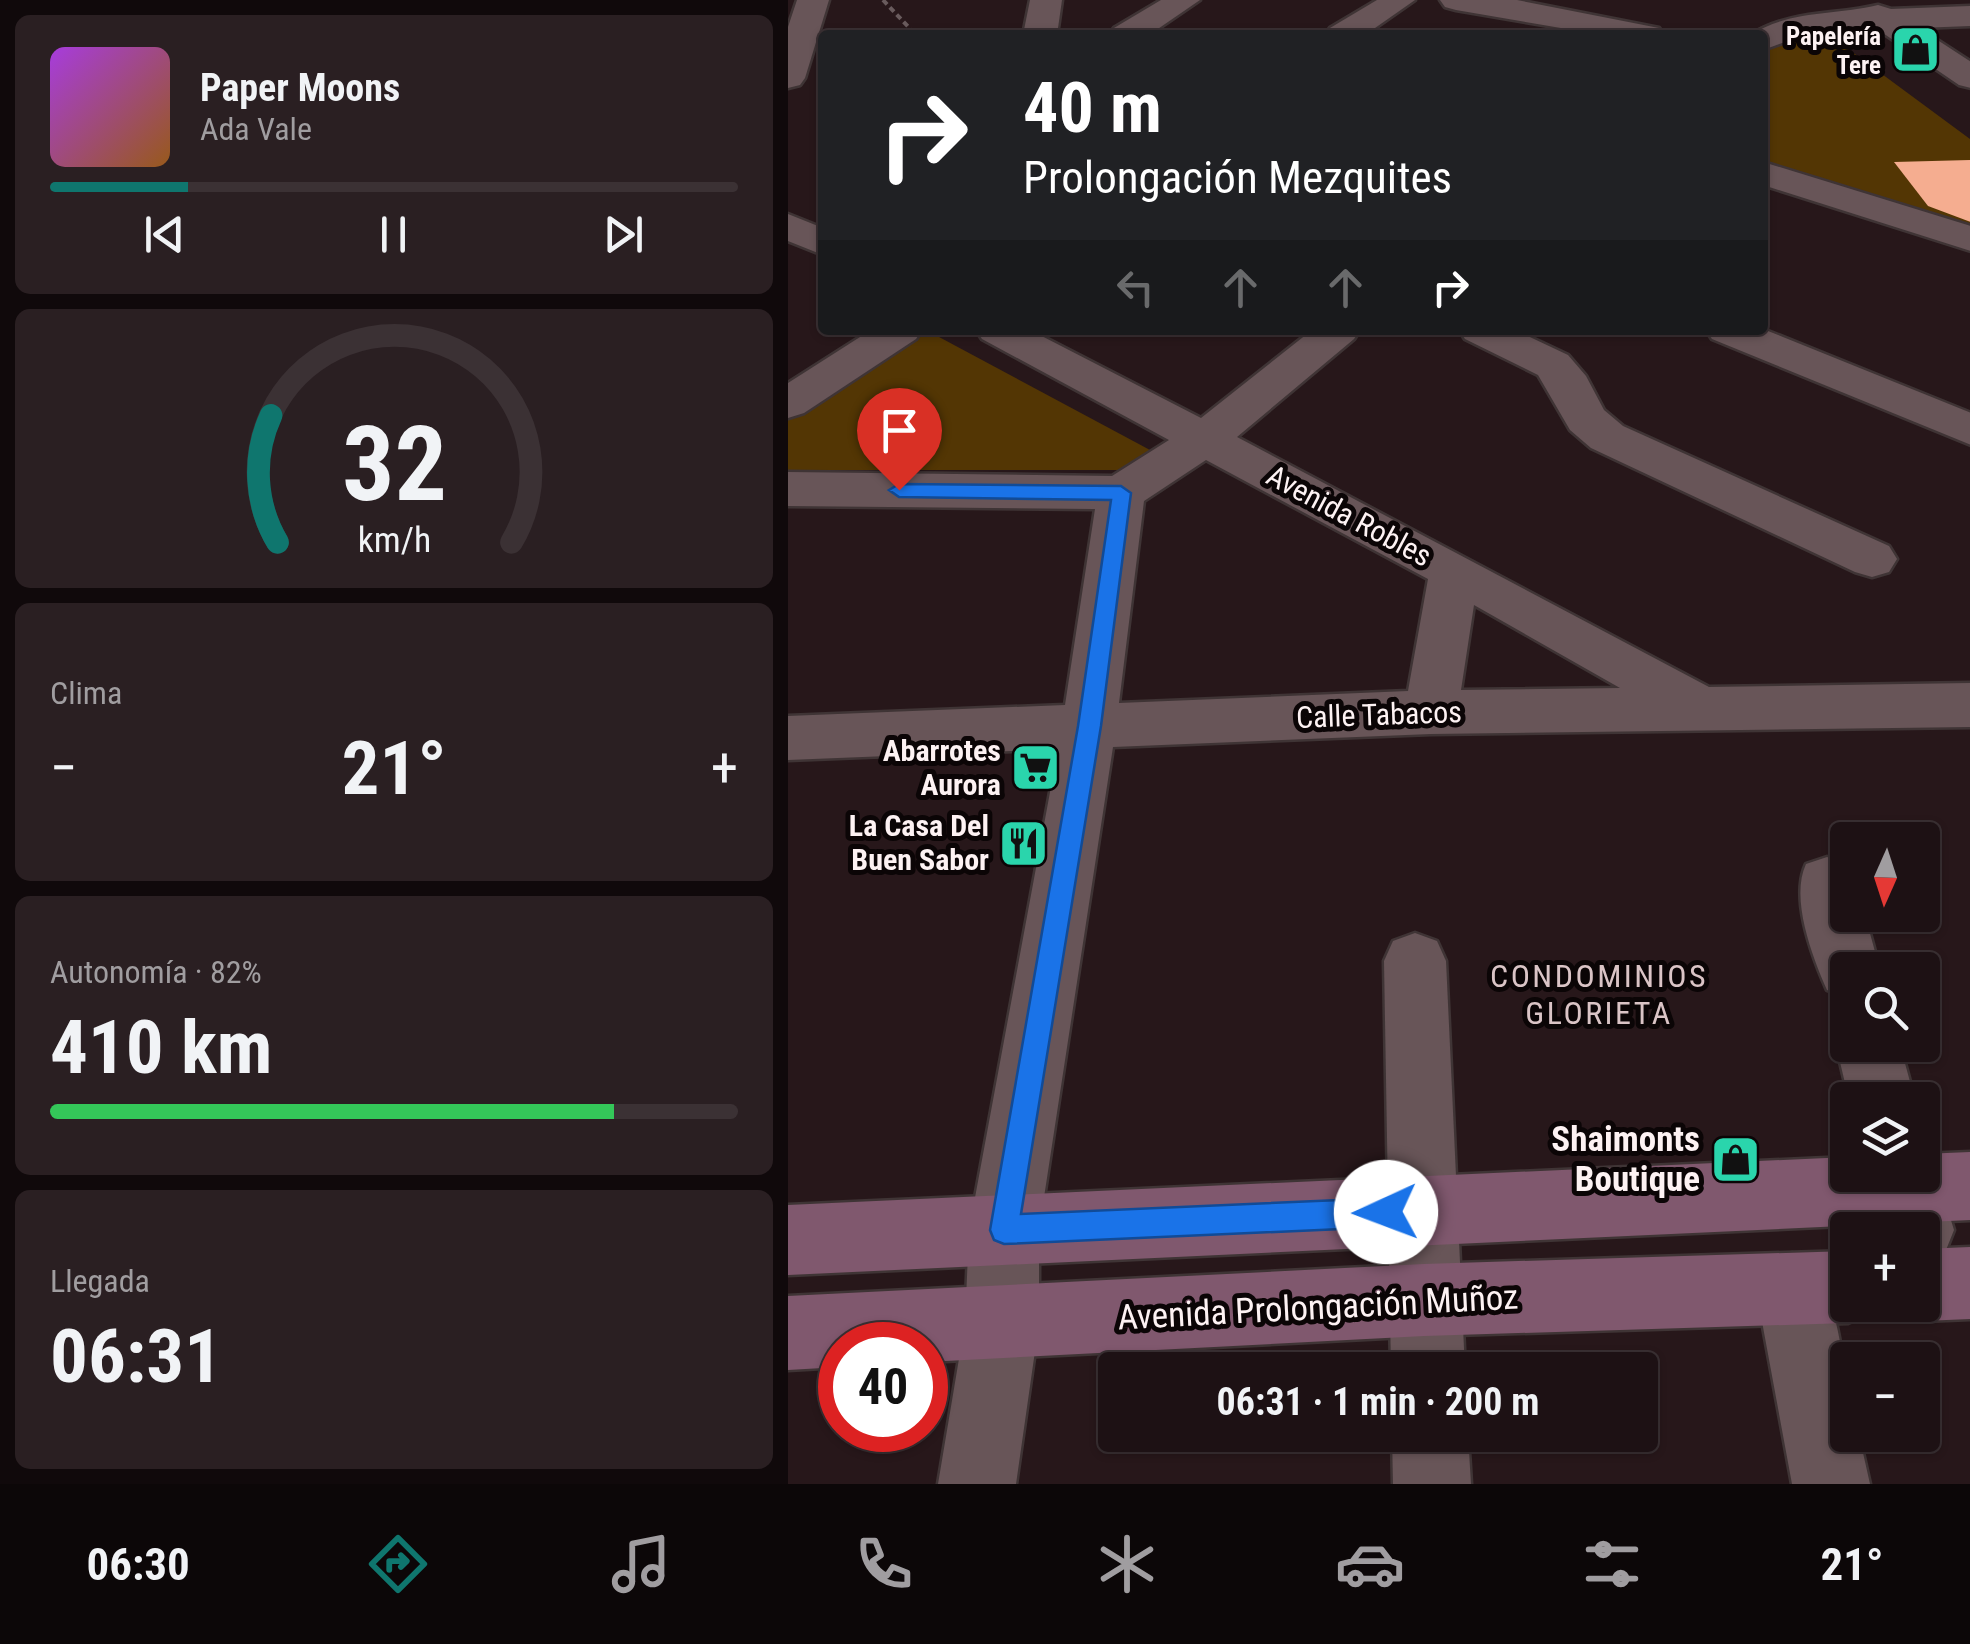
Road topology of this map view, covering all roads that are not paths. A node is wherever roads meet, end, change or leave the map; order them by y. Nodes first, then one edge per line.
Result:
1 (1046, 0) edge
2 (1184, 0) edge
3 (1399, 0) edge
4 (1456, 0) edge
5 (1857, 0) edge
6 (801, 16) edge
7 (1970, 16) edge
8 (1887, 21) junction
9 (1041, 30) edge
10 (1134, 30) edge
11 (1359, 30) edge
12 (1624, 30) edge
13 (1768, 38) edge
14 (788, 78) edge
15 (1970, 78) edge
16 (1768, 175) edge
17 (788, 226) edge
18 (1970, 239) edge
19 (818, 241) edge
20 (892, 335) edge
21 (1006, 335) edge
22 (1334, 335) edge
23 (1490, 335) edge
24 (1739, 335) edge
25 (788, 403) edge
26 (1970, 430) edge
27 (1204, 439) junction
28 (788, 489) edge
29 (1121, 493) junction
30 (1872, 559) dead end
31 (1454, 572) junction
32 (1970, 704) edge
33 (1699, 706) junction
34 (1430, 712) junction
35 (1090, 726) junction
36 (788, 738) edge
37 (1827, 884) dead end
38 (1844, 952) edge
39 (1415, 961) dead end
40 (1424, 1210) junction
41 (1830, 1229) edge
42 (1004, 1230) junction
43 (788, 1240) edge
44 (1820, 1288) edge
45 (1424, 1300) junction
46 (1002, 1323) junction
47 (788, 1333) edge
48 (1427, 1352) edge
49 (1431, 1452) edge
50 (978, 1484) edge
51 (1432, 1484) edge
52 (1831, 1484) edge

1 - 9 street
2 - 10 street
3 - 11 street
4 - 12 street
5 - 8 street
6 - 14 street
7 - 8 street
8 - 13 street
8 - 15 street
16 - 18 street
17 - 19 street
20 - 25 street
21 - 27 street, Avenida Robles
22 - 27 street
23 - 30 street
24 - 26 street
27 - 29 street
27 - 31 street, Avenida Robles
28 - 29 street
29 - 35 street
31 - 33 street, Avenida Robles
31 - 34 street
32 - 33 street, Calle Tabacos
33 - 34 street, Calle Tabacos
34 - 35 street, Calle Tabacos
35 - 36 street, Calle Tabacos
35 - 42 street
37 - 38 street
39 - 40 street
40 - 41 street
40 - 42 street
40 - 45 street
42 - 43 street
42 - 46 street
44 - 45 street, Avenida Prolongación Muñoz
44 - 52 street
45 - 46 street, Avenida Prolongación Muñoz
45 - 48 street
46 - 47 street, Avenida Prolongación Muñoz
46 - 50 street
49 - 51 street

